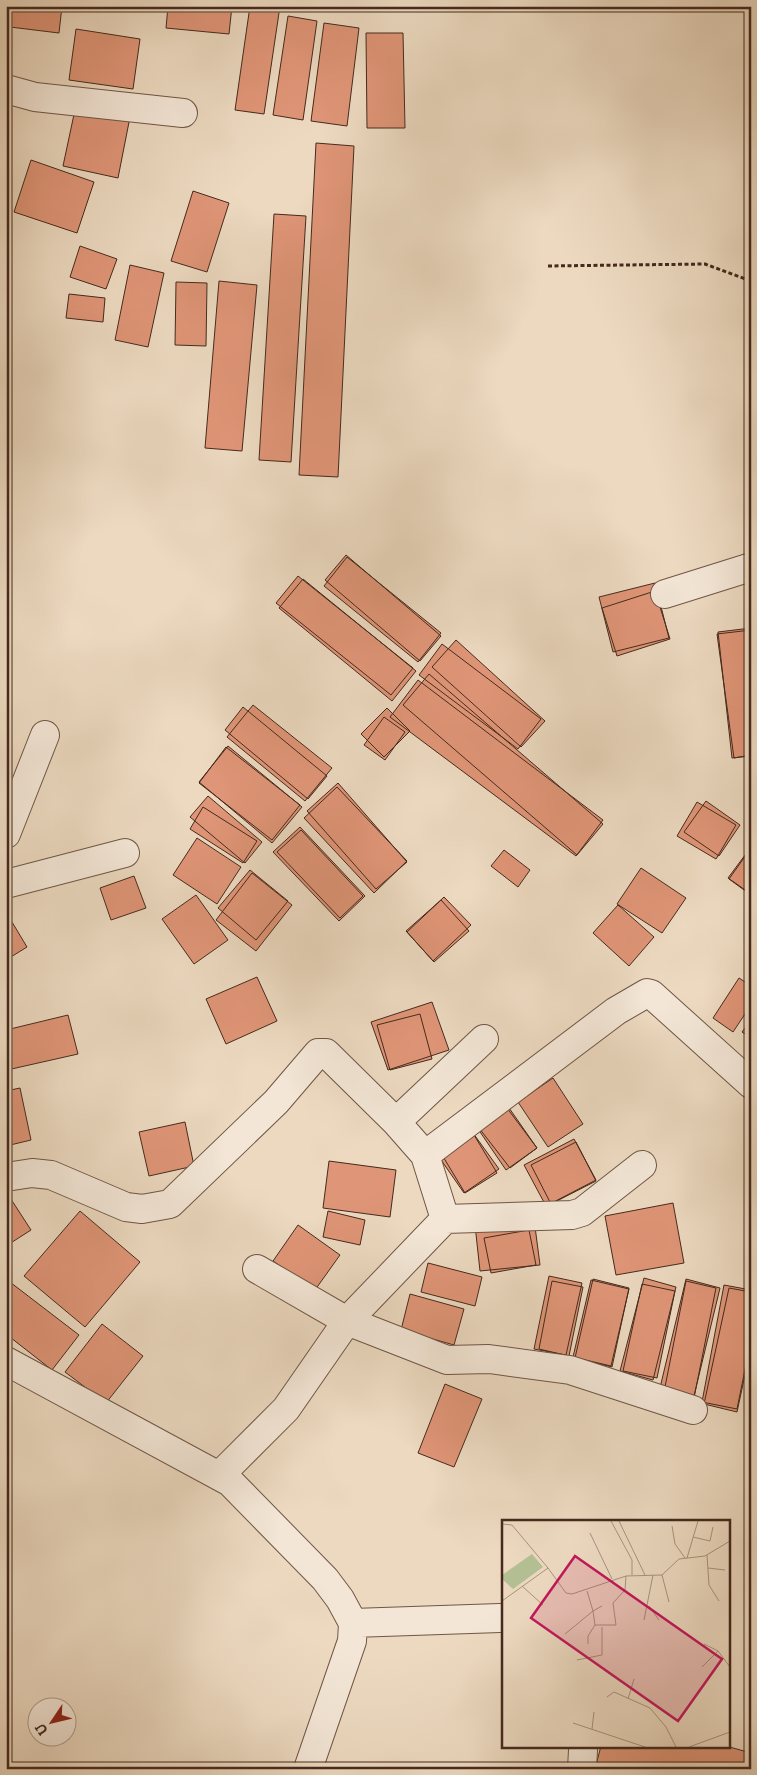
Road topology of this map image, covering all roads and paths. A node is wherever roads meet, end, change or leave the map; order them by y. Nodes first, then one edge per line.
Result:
1 (6, 89) edge
2 (182, 113) dead end
3 (548, 266) dead end
4 (751, 280) edge
5 (751, 567) edge
6 (665, 594) dead end
7 (45, 735) dead end
8 (6, 834) edge
9 (125, 853) dead end
10 (6, 884) edge
11 (484, 1040) dead end
12 (751, 1084) edge
13 (396, 1122) junction
14 (425, 1155) junction
15 (642, 1166) dead end
16 (6, 1177) edge
17 (445, 1219) junction
18 (257, 1269) dead end
19 (347, 1321) junction
20 (6, 1360) edge
21 (693, 1410) dead end
22 (219, 1476) junction
23 (500, 1618) dead end
24 (353, 1623) junction
25 (308, 1769) edge

1 - 2 street
3 - 4 path
5 - 6 street
7 - 8 street
9 - 10 street
11 - 13 street
12 - 14 street
13 - 14 street
13 - 16 street
14 - 17 street
15 - 17 street
17 - 19 street
18 - 19 street
19 - 21 street
19 - 22 street
20 - 22 street
22 - 24 street
23 - 24 street
24 - 25 street

